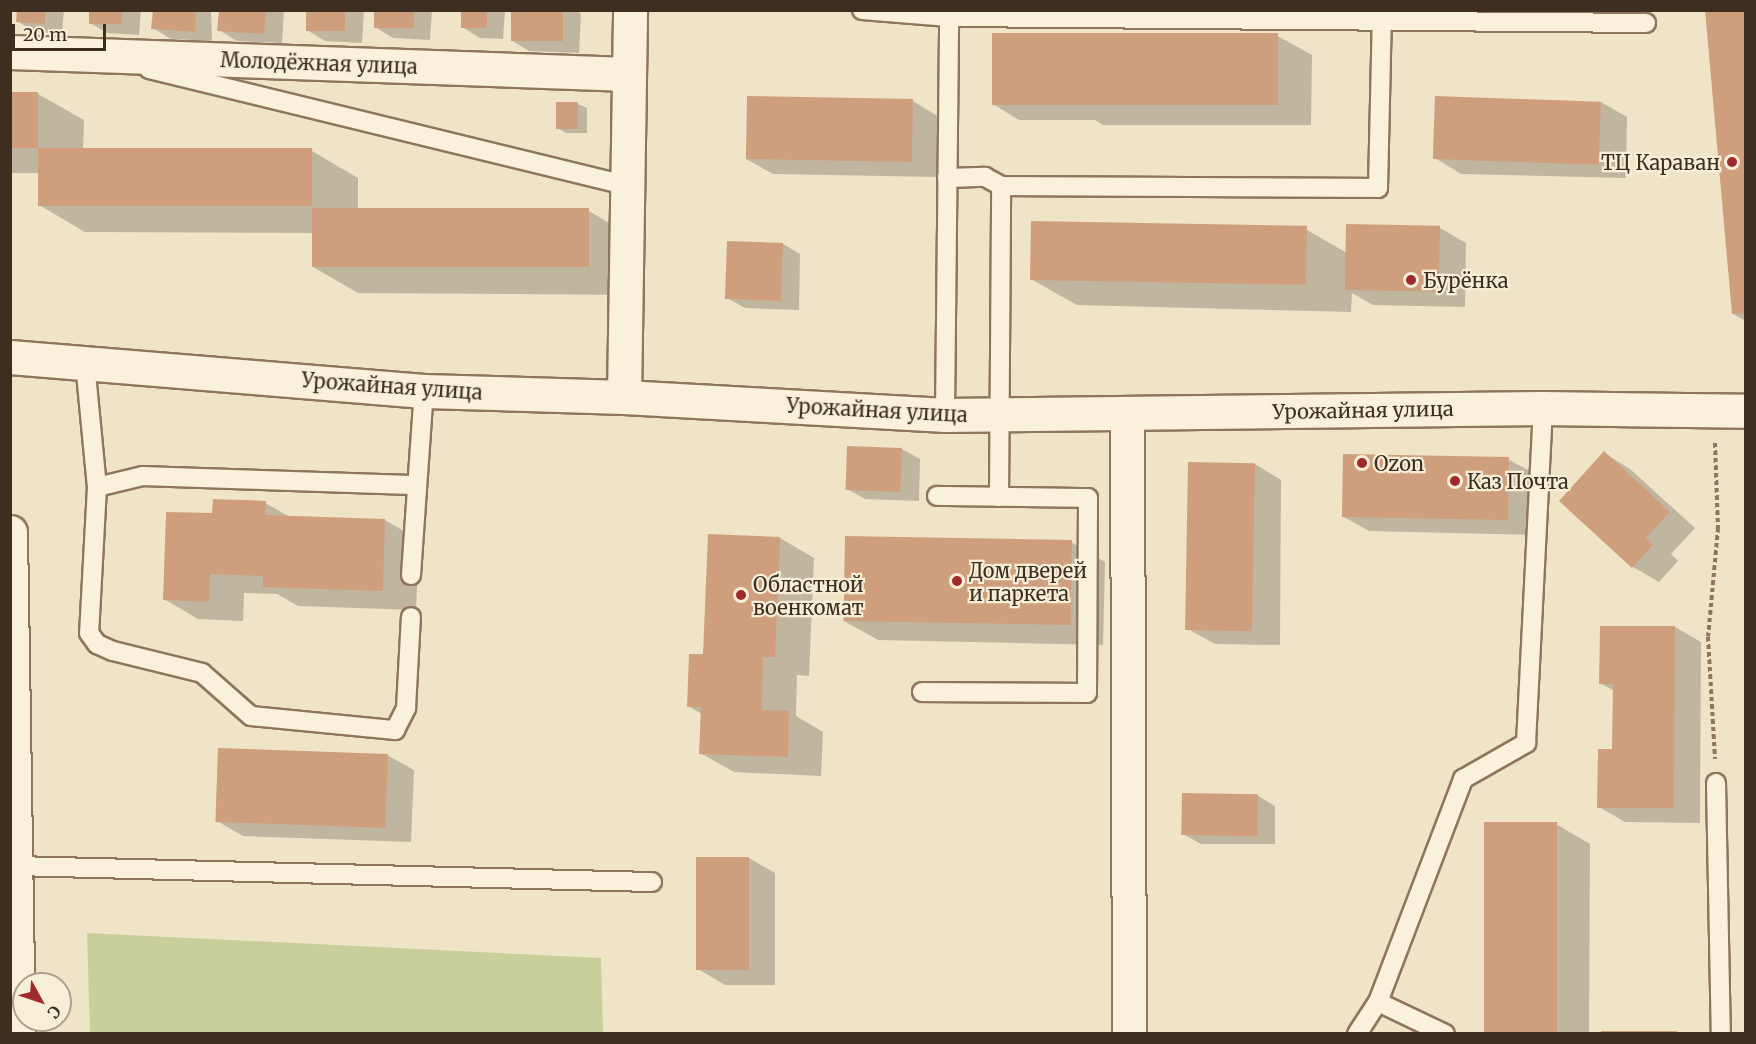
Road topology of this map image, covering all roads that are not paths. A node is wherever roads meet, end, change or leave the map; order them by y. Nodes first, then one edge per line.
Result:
1 (630, 10) edge
2 (862, 10) edge
3 (1381, 16) edge
4 (1506, 16) edge
5 (949, 17) junction
6 (1646, 23) dead end
7 (10, 52) edge
8 (91, 55) junction
9 (628, 74) junction
10 (948, 178) junction
11 (626, 185) junction
12 (1001, 186) junction
13 (10, 357) edge
14 (85, 363) junction
15 (424, 391) junction
16 (624, 397) junction
17 (1543, 408) junction
18 (1746, 411) edge
19 (999, 414) junction
20 (1127, 414) junction
21 (945, 416) junction
22 (417, 485) junction
23 (97, 487) junction
24 (937, 496) dead end
25 (999, 497) junction
26 (10, 532) edge
27 (411, 575) dead end
28 (411, 617) dead end
29 (921, 692) dead end
30 (1716, 783) road end
31 (15, 866) junction
32 (652, 882) dead end
33 (1378, 1002) junction
34 (18, 1034) edge
35 (1129, 1034) edge
36 (1357, 1034) edge
37 (1445, 1034) edge
38 (1721, 1034) edge

1 - 9 street
2 - 5 lane
3 - 4 lane
3 - 5 lane
3 - 12 lane
4 - 6 lane
5 - 10 lane
7 - 8 street, Молодёжная улица
8 - 9 street, Молодёжная улица
8 - 11 lane
9 - 11 street
10 - 12 lane
10 - 21 lane
11 - 16 street
12 - 19 lane
13 - 14 street, Урожайная улица
14 - 15 street, Урожайная улица
14 - 23 lane
15 - 16 street, Урожайная улица
15 - 22 lane
16 - 21 street, Урожайная улица
17 - 18 street, Урожайная улица
17 - 20 street, Урожайная улица
17 - 33 lane
19 - 20 street, Урожайная улица
19 - 21 street, Урожайная улица
19 - 25 lane
20 - 35 street
22 - 23 lane
22 - 27 lane
23 - 28 lane
24 - 25 lane
25 - 29 lane
26 - 31 street
30 - 38 lane
31 - 32 lane
31 - 34 street
33 - 36 lane
33 - 37 lane

